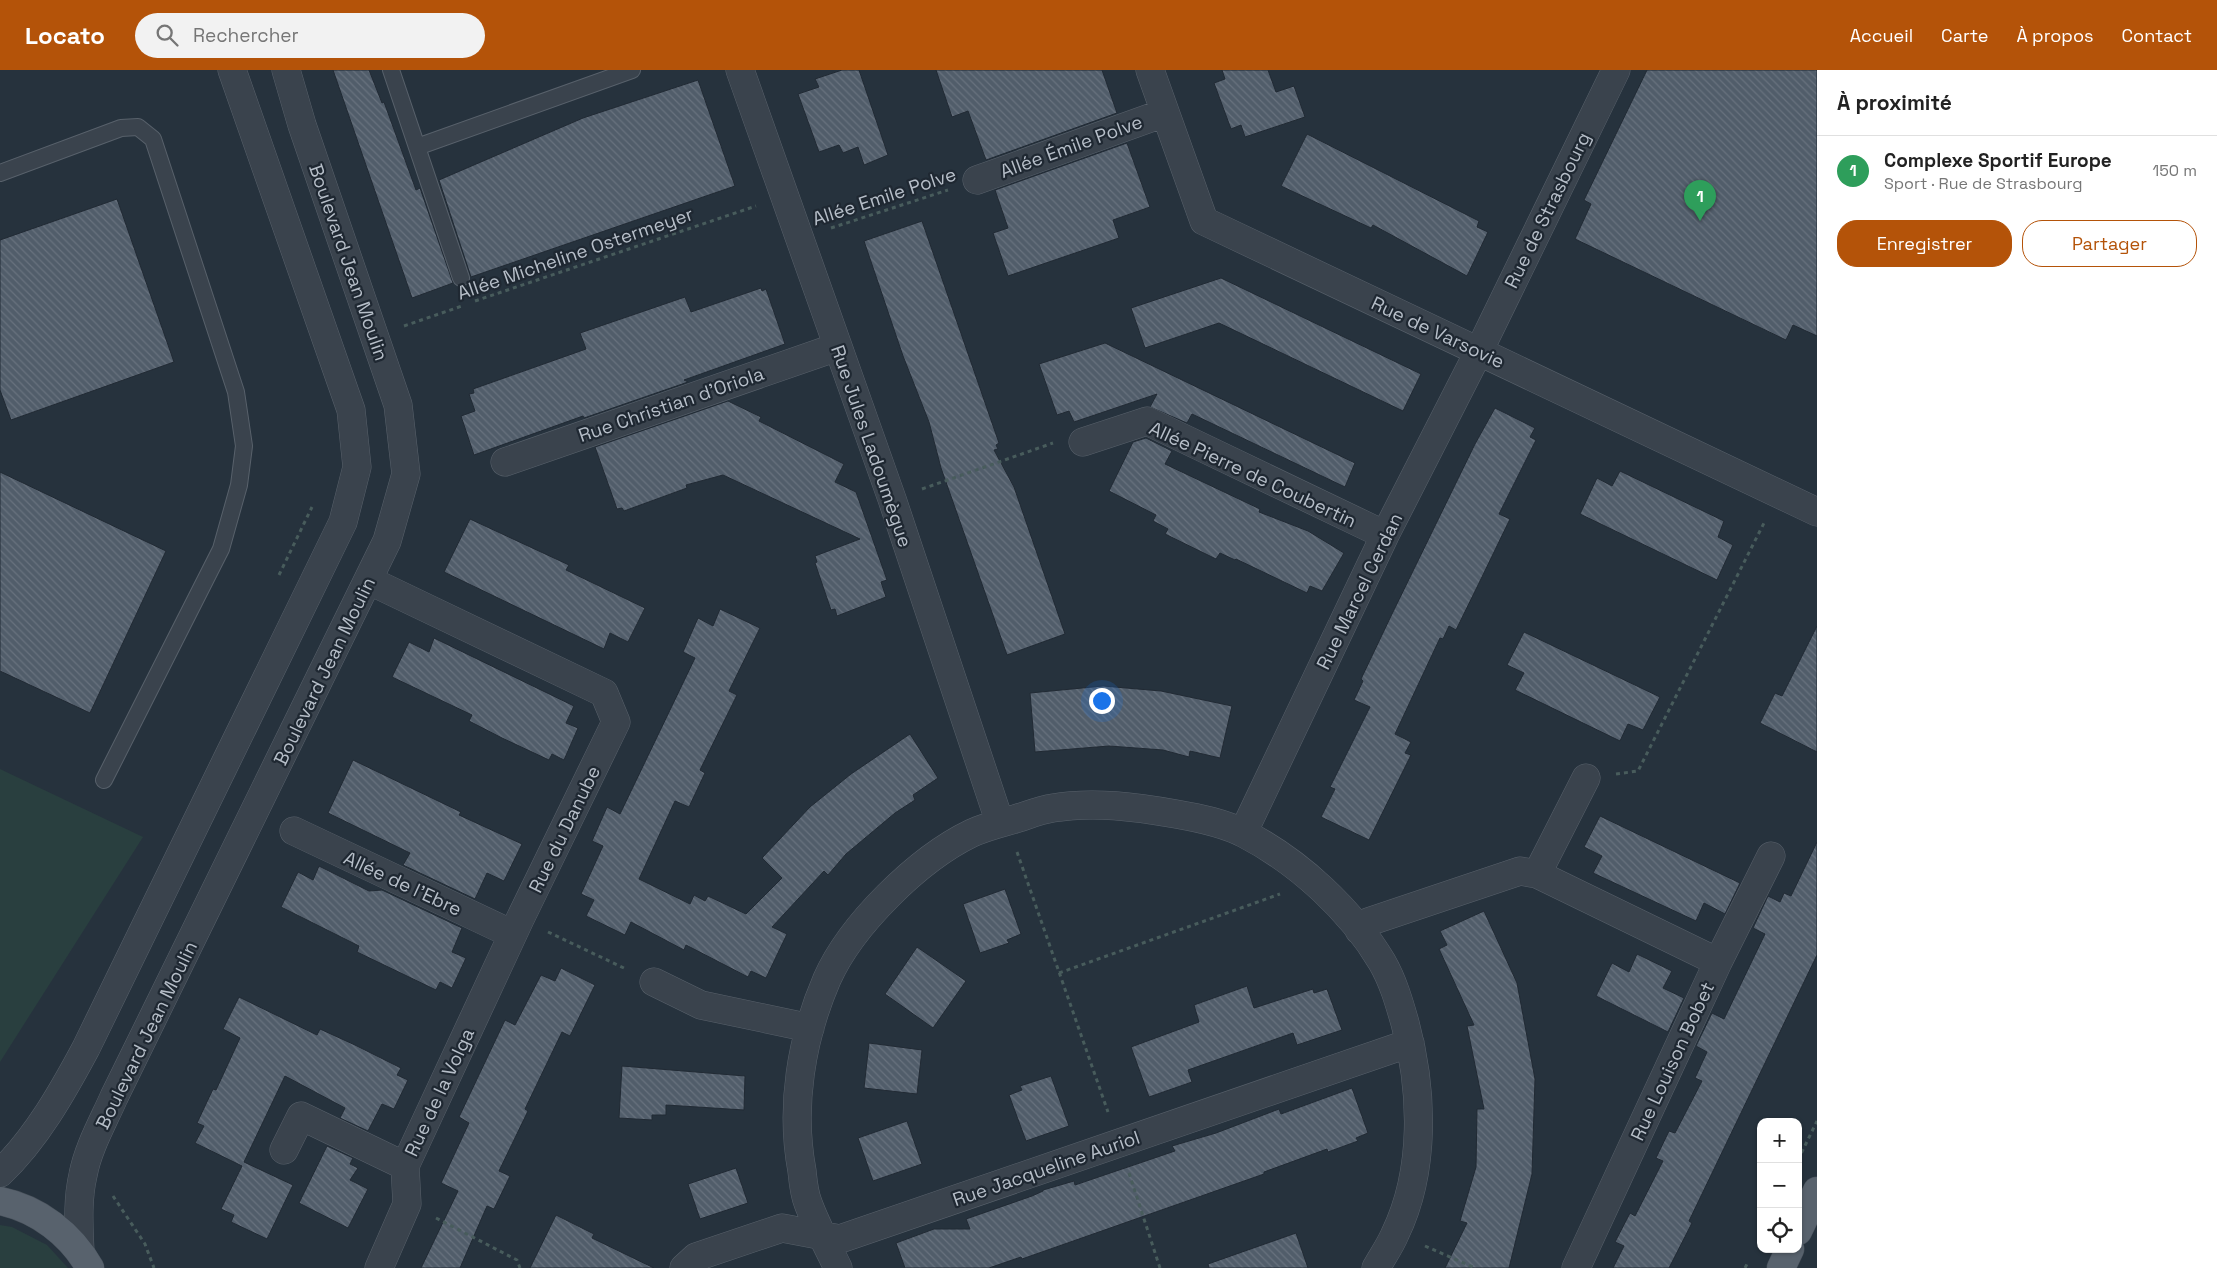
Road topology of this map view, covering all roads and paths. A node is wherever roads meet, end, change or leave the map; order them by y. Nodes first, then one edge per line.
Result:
1 (232, 70) edge
2 (286, 70) edge
3 (391, 70) edge
4 (632, 70) edge
5 (740, 70) edge
6 (1150, 70) edge
7 (1616, 70) edge
8 (1164, 113) junction
9 (417, 147) junction
10 (0, 173) edge
11 (977, 180) joint
12 (784, 197) junction
13 (799, 239) junction
14 (461, 278) dead end
15 (375, 335) junction
16 (837, 347) junction
17 (1478, 351) junction
18 (1083, 442) joint
19 (505, 462) dead end
20 (1779, 493) junction
21 (892, 499) junction
22 (1817, 512) edge
23 (1386, 535) junction
24 (368, 580) junction
25 (1586, 778) joint
26 (104, 780) dead end
27 (1000, 823) junction
28 (294, 831) dead end
29 (1244, 832) junction
30 (1771, 856) dead end
31 (1537, 874) junction
32 (1315, 881) junction
33 (516, 927) junction
34 (1359, 930) junction
35 (1718, 962) junction
36 (1059, 973) junction
37 (654, 982) joint
38 (810, 1028) junction
39 (1410, 1043) junction
40 (1817, 1121) edge
41 (1119, 1142) junction
42 (284, 1150) dead end
43 (1802, 1152) edge
44 (405, 1166) junction
45 (0, 1173) edge
46 (109, 1191) dead end
47 (1817, 1191) edge
48 (0, 1201) edge
49 (408, 1204) junction
50 (1802, 1223) edge
51 (1396, 1233) junction
52 (822, 1235) junction
53 (1788, 1253) edge
54 (85, 1260) edge
55 (154, 1268) edge
56 (379, 1268) edge
57 (520, 1268) edge
58 (684, 1268) edge
59 (838, 1268) edge
60 (1160, 1268) edge
61 (1376, 1268) edge
62 (1475, 1268) edge
63 (1576, 1268) edge
64 (1781, 1268) edge

1 - 45 street
2 - 15 street, Boulevard Jean Moulin
3 - 9 lane
4 - 9 lane
5 - 12 street, Rue Jules Ladoumègue
6 - 8 street, Rue de Varsovie
7 - 17 street, Rue de Strasbourg
8 - 11 street, Allée Émile Polve
8 - 17 street, Rue de Varsovie
9 - 14 lane
10 - 26 lane
11 - 13 path, Allée Emile Polve
12 - 13 street, Rue Jules Ladoumègue
12 - 15 path, Allée Micheline Ostermeyer
13 - 16 street, Rue Jules Ladoumègue
15 - 24 street, Boulevard Jean Moulin
16 - 19 street, Rue Christian d'Oriola
16 - 21 street, Rue Jules Ladoumègue
17 - 20 street, Rue de Varsovie
17 - 23 street, Rue Marcel Cerdan
18 - 21 path
18 - 23 street, Allée Pierre de Coubertin
20 - 22 street, Rue de Varsovie
20 - 25 path
21 - 27 street, Rue Jules Ladoumègue
23 - 29 street, Rue Marcel Cerdan
24 - 33 street, Rue du Danube
24 - 54 street, Boulevard Jean Moulin
25 - 31 street
27 - 29 street
27 - 36 path
27 - 38 street
28 - 33 street, Allée de l'Ebre
29 - 32 street
30 - 35 street, Rue Louison Bobet
31 - 34 street
31 - 35 street
32 - 34 street
32 - 36 path
33 - 37 path
33 - 44 street, Rue de la Volga
34 - 39 street
35 - 63 street, Rue Louison Bobet
36 - 41 path
37 - 38 street
38 - 52 street
39 - 41 street, Rue Jacqueline Auriol
39 - 51 street
40 - 43 path
41 - 52 street, Rue Jacqueline Auriol
41 - 60 path
42 - 44 street
44 - 49 street, Rue de la Volga
46 - 55 path
47 - 50 main road
48 - 54 main road
49 - 56 street, Rue de la Volga
49 - 57 path
51 - 61 street
51 - 62 path
52 - 58 street, Rue Jacqueline Auriol
52 - 59 street
53 - 64 main road

